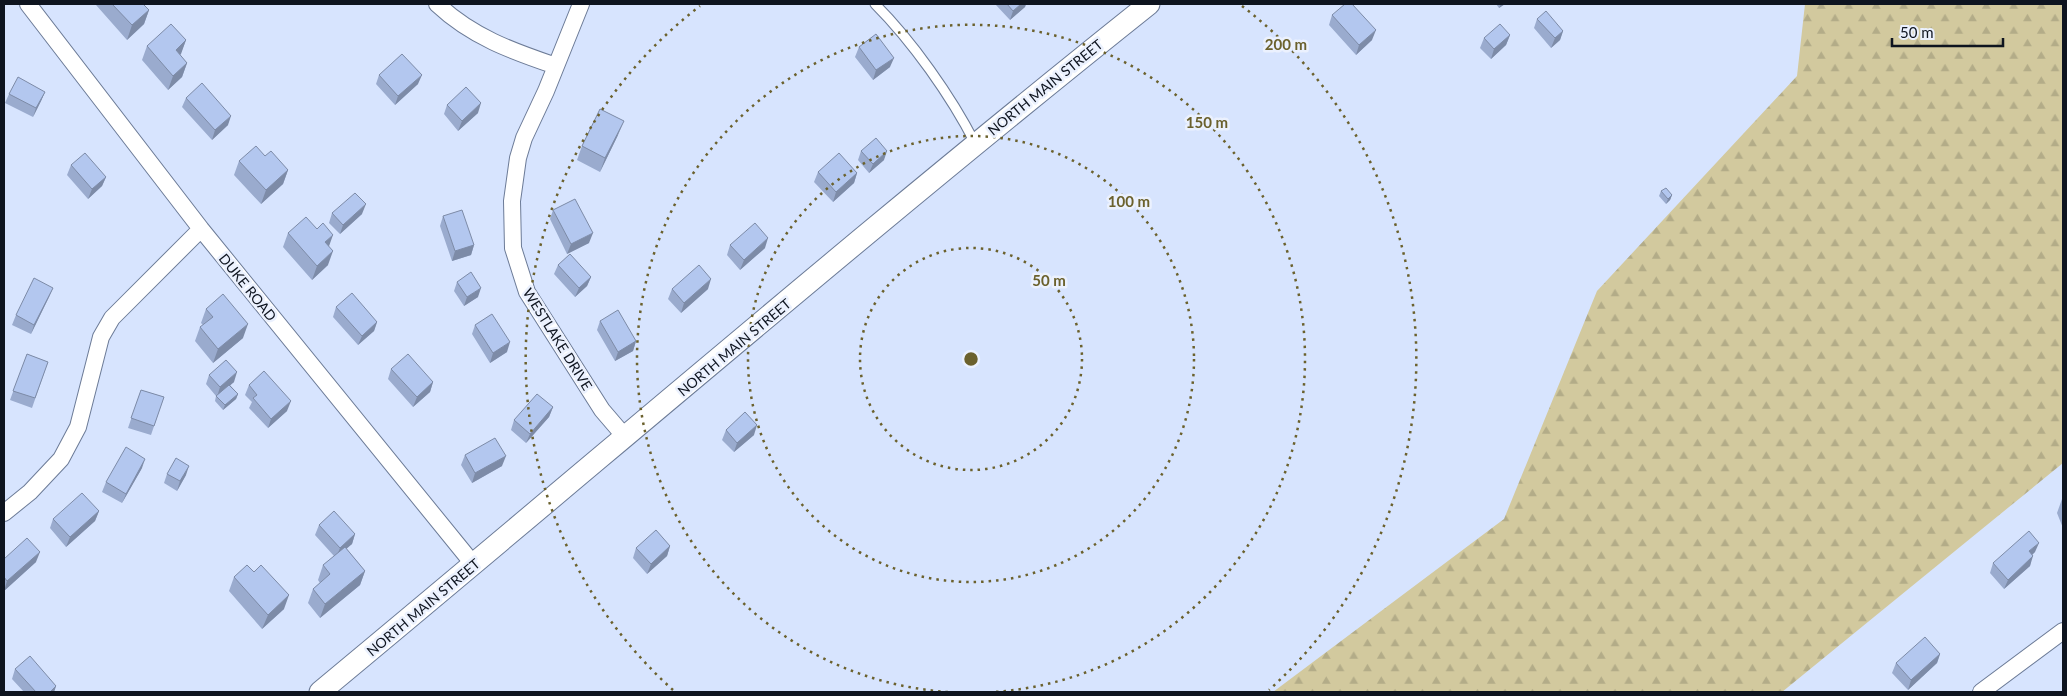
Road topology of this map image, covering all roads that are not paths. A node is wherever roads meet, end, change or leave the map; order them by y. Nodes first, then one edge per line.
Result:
1 (28, 4) edge
2 (437, 4) edge
3 (581, 4) edge
4 (875, 4) edge
5 (1149, 4) edge
6 (556, 66) junction
7 (975, 143) junction
8 (202, 229) junction
9 (626, 438) junction
10 (4, 514) edge
11 (474, 565) junction
12 (2063, 630) edge
13 (320, 692) edge
14 (1981, 692) edge

1 - 8 street, DUKE ROAD
2 - 6 street
3 - 6 street, WESTLAKE DRIVE
4 - 7 lane
5 - 7 street, NORTH MAIN STREET
6 - 9 street, WESTLAKE DRIVE
7 - 9 street, NORTH MAIN STREET
8 - 10 street
8 - 11 street, DUKE ROAD
9 - 11 street, NORTH MAIN STREET
11 - 13 street, NORTH MAIN STREET
12 - 14 street

